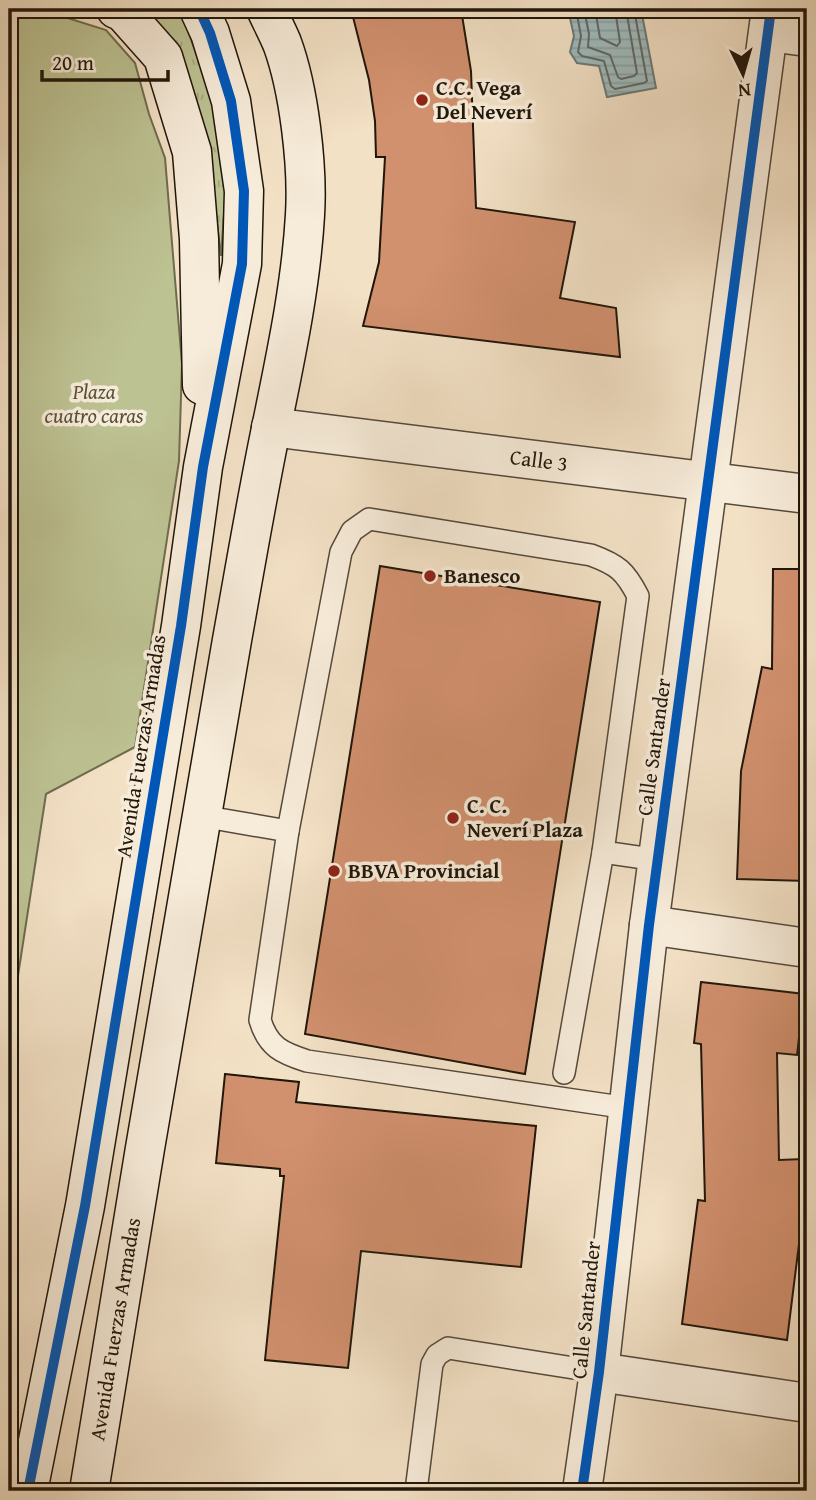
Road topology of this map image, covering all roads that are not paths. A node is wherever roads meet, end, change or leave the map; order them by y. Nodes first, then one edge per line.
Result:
1 (116, 9) edge
2 (199, 9) edge
3 (266, 9) edge
4 (770, 20) edge
5 (807, 37) edge
6 (271, 427) junction
7 (204, 467) junction
8 (709, 481) junction
9 (807, 494) edge
10 (201, 816) junction
11 (288, 831) junction
12 (603, 852) junction
13 (658, 860) junction
14 (649, 925) junction
15 (807, 948) edge
16 (564, 1073) dead end
17 (628, 1108) junction
18 (599, 1372) junction
19 (807, 1403) edge
20 (28, 1491) edge
21 (89, 1491) edge
22 (416, 1491) edge
23 (582, 1491) edge

1 - 7 street
2 - 7 street, Avenida Fuerzas Armadas
3 - 6 street, Avenida Fuerzas Armadas
4 - 5 street
4 - 8 street, Calle Santander
6 - 8 street, Calle 3
6 - 10 street, Avenida Fuerzas Armadas
7 - 20 street, Avenida Fuerzas Armadas
8 - 9 street, Calle 3
8 - 13 street, Calle Santander
10 - 11 lane
10 - 21 street, Avenida Fuerzas Armadas
11 - 12 lane
11 - 17 lane
12 - 13 lane
12 - 16 lane
13 - 14 street, Calle Santander
14 - 15 street
14 - 17 street, Calle Santander
17 - 18 street, Calle Santander
18 - 19 street
18 - 22 lane
18 - 23 street, Calle Santander

